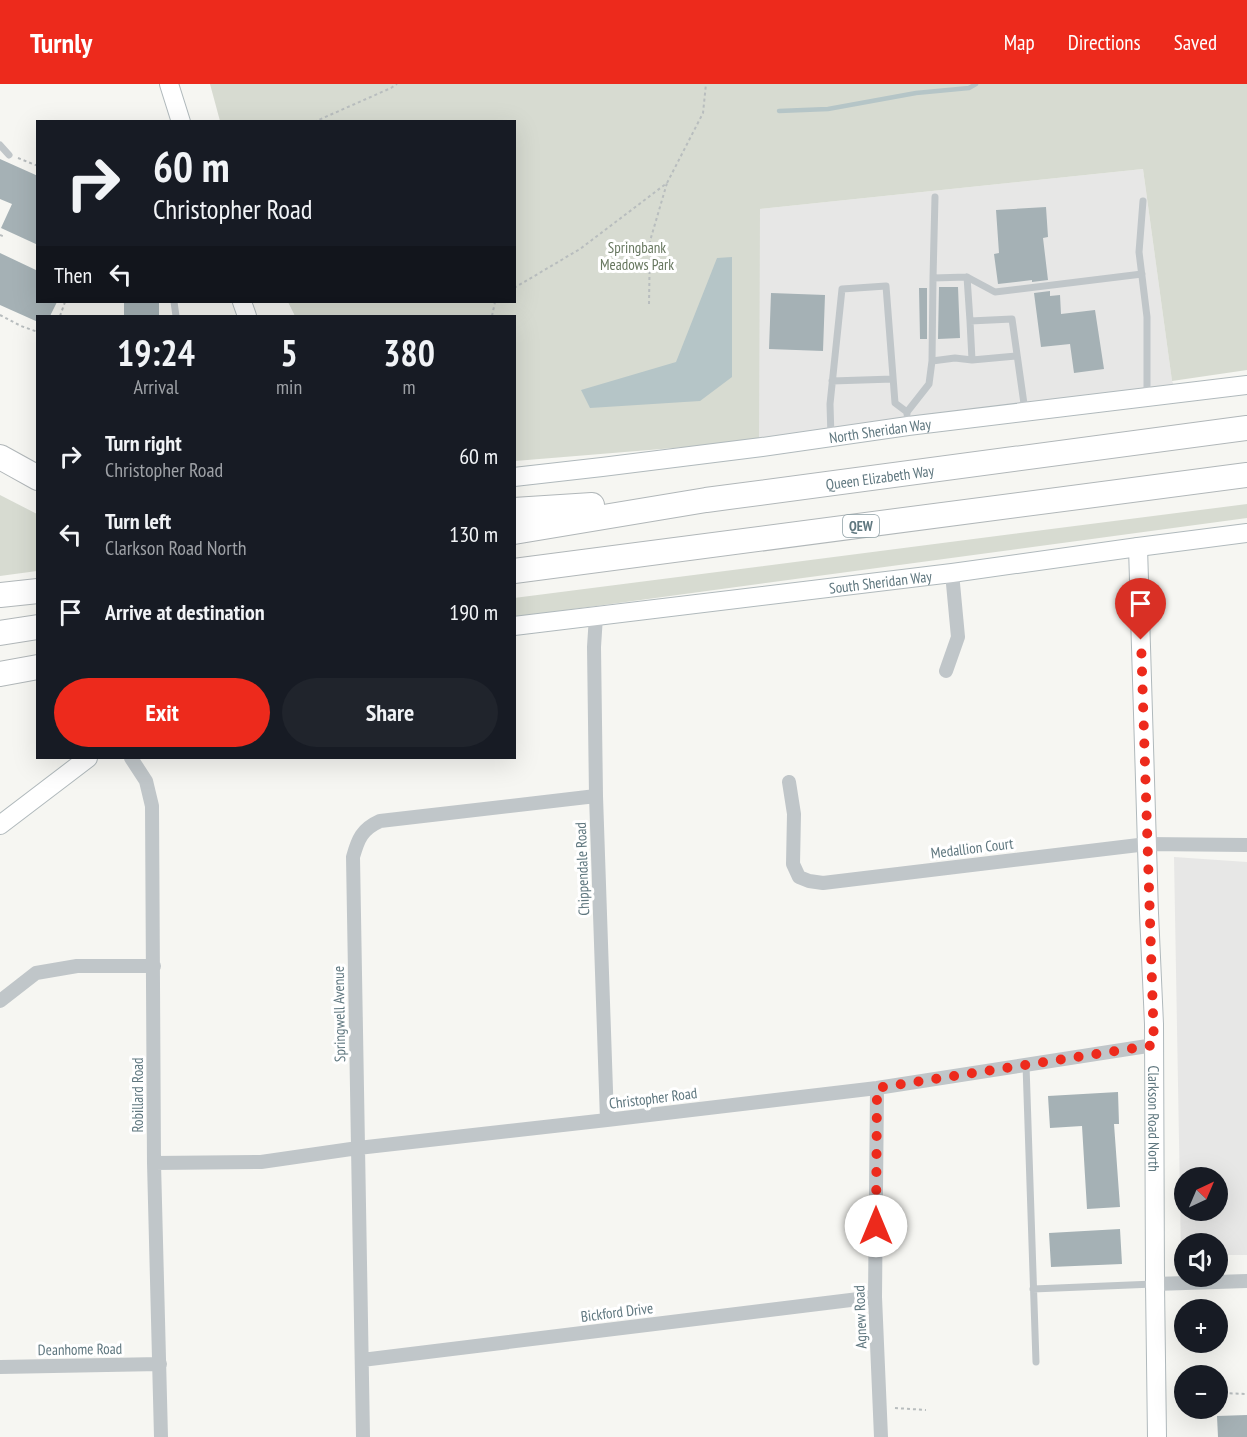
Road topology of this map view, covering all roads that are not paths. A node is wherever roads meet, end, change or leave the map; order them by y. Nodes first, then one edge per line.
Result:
1 (169, 84) edge
2 (180, 120) edge
3 (0, 145) edge
4 (9, 155) road end
5 (935, 196) dead end
6 (1143, 201) dead end
7 (1142, 274) junction
8 (933, 278) junction
9 (967, 278) junction
10 (970, 321) junction
11 (1016, 356) junction
12 (972, 360) junction
13 (932, 361) junction
14 (893, 379) junction
15 (832, 381) junction
16 (1247, 385) edge
17 (1147, 396) junction
18 (1025, 411) junction
19 (907, 419) junction
20 (1247, 428) edge
21 (831, 437) junction
22 (0, 457) edge
23 (1247, 475) edge
24 (36, 477) edge
25 (516, 477) edge
26 (706, 500) junction
27 (516, 510) edge
28 (516, 532) edge
29 (1247, 533) edge
30 (1138, 547) junction
31 (516, 571) edge
32 (952, 573) junction
33 (36, 591) edge
34 (0, 595) edge
35 (596, 616) junction
36 (516, 626) edge
37 (36, 627) edge
38 (0, 633) edge
39 (36, 666) edge
40 (946, 671) dead end
41 (0, 674) edge
42 (87, 759) edge
43 (132, 759) edge
44 (789, 782) dead end
45 (596, 796) junction
46 (0, 825) edge
47 (1147, 844) junction
48 (1247, 845) edge
49 (154, 966) junction
50 (0, 1001) edge
51 (1154, 1045) junction
52 (1026, 1065) junction
53 (877, 1088) junction
54 (607, 1120) junction
55 (358, 1148) junction
56 (154, 1163) junction
57 (1247, 1281) edge
58 (1155, 1284) junction
59 (1033, 1288) junction
60 (875, 1297) junction
61 (362, 1360) junction
62 (1036, 1362) dead end
63 (160, 1364) junction
64 (0, 1367) edge
65 (161, 1437) edge
66 (363, 1437) edge
67 (881, 1437) edge
68 (1157, 1437) edge

1 - 2 street
3 - 4 lane
5 - 8 lane
6 - 7 lane
7 - 9 lane
7 - 17 lane
8 - 9 lane
8 - 13 lane
9 - 10 lane
10 - 11 lane
10 - 12 lane
11 - 12 lane
11 - 18 lane
12 - 13 lane
13 - 19 lane
14 - 15 lane
14 - 15 lane
14 - 19 lane
15 - 21 lane
16 - 17 street, North Sheridan Way
17 - 18 street, North Sheridan Way
18 - 19 street, North Sheridan Way
19 - 21 street, North Sheridan Way
20 - 26 highway, Queen Elizabeth Way
21 - 25 street, North Sheridan Way
22 - 24 highway
23 - 31 highway, QEW
26 - 27 highway
26 - 28 highway, Queen Elizabeth Way
29 - 30 street, South Sheridan Way
30 - 32 street, South Sheridan Way
30 - 47 street, Clarkson Road North
32 - 35 street, South Sheridan Way
32 - 40 street
33 - 34 highway
35 - 36 street, South Sheridan Way
35 - 45 street, Chippendale Road
37 - 38 highway
39 - 41 highway
42 - 46 street
43 - 49 street, Robillard Road
44 - 47 street, Medallion Court
45 - 54 street, Chippendale Road
45 - 55 street, Springwell Avenue
47 - 48 street, Medallion Court
47 - 51 street, Clarkson Road North
49 - 50 street
49 - 56 street, Robillard Road
51 - 52 street, Christopher Road
51 - 58 street, Clarkson Road North
52 - 53 street, Christopher Road
52 - 59 lane
53 - 54 street, Christopher Road
53 - 60 street, Agnew Road
54 - 55 street, Christopher Road
55 - 56 street, Christopher Road
55 - 61 street, Springwell Avenue
56 - 63 street, Robillard Road
57 - 58 street
58 - 59 lane
58 - 68 street, Clarkson Road North
59 - 62 lane
60 - 61 street, Bickford Drive
60 - 67 street, Agnew Road
61 - 66 street, Springwell Avenue
63 - 64 street, Deanhome Road
63 - 65 street, Robillard Road

